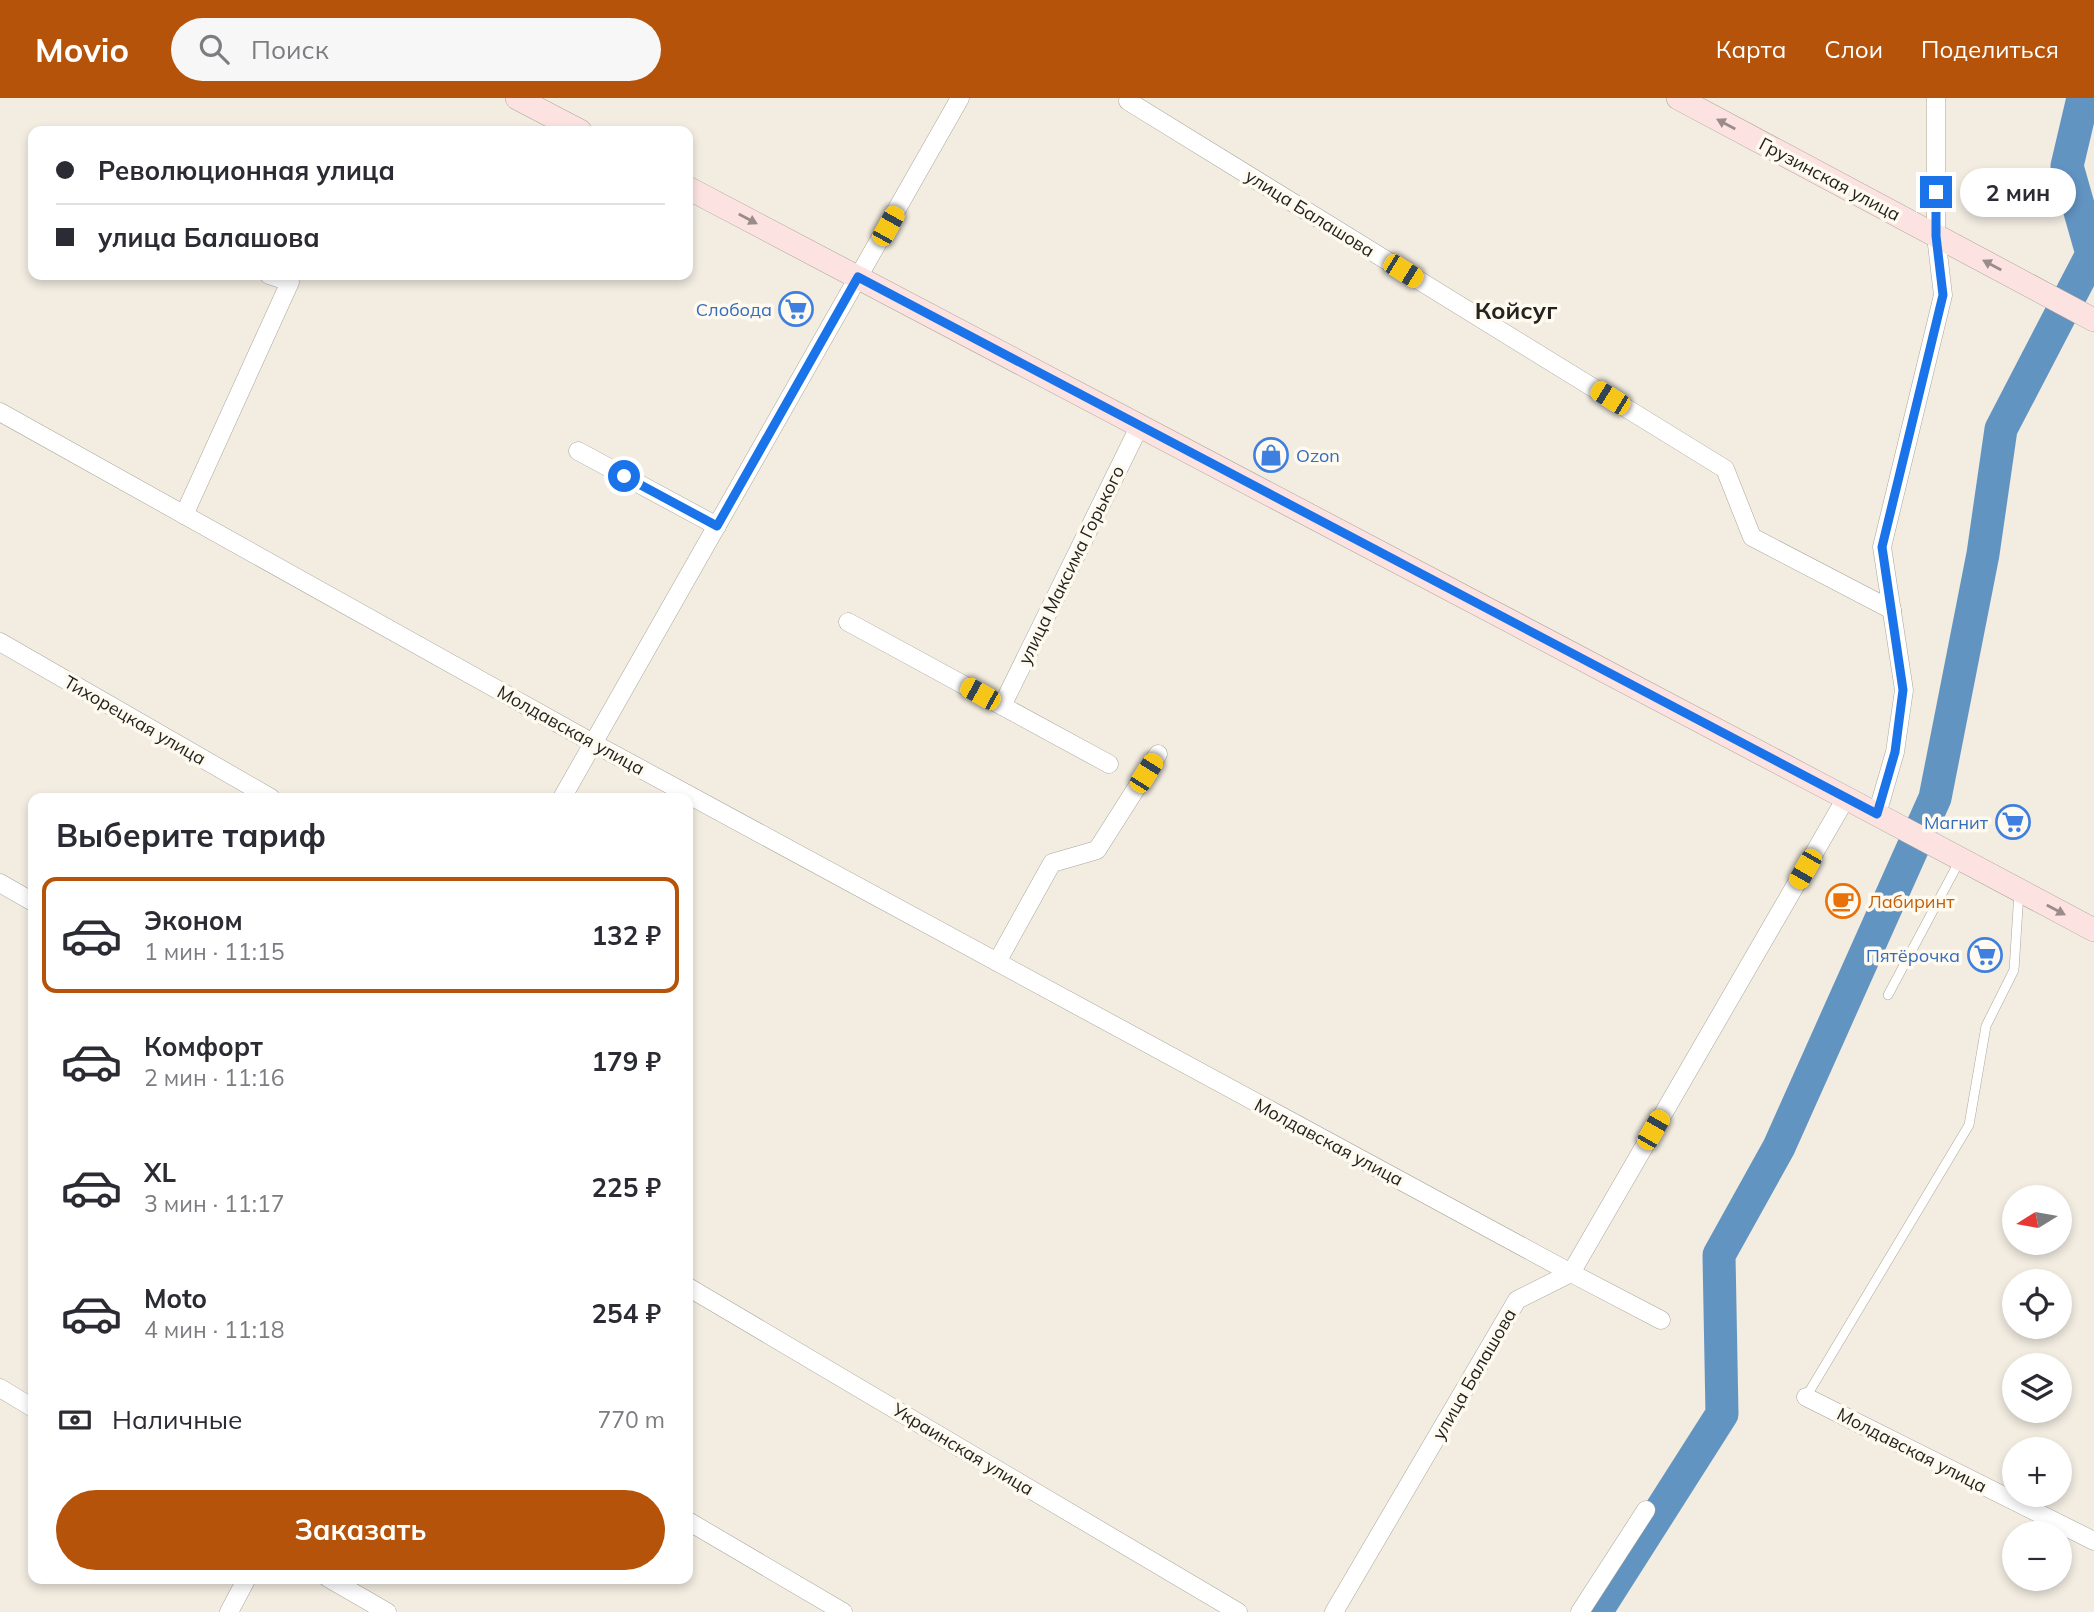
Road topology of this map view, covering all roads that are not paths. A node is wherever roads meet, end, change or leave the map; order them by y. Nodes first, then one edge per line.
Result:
1 (516, 98) edge
2 (960, 98) edge
3 (1678, 98) edge
4 (1936, 98) edge
5 (1128, 101) dead end
6 (570, 126) edge
7 (693, 190) edge
8 (1936, 236) junction
9 (858, 277) junction
10 (284, 280) edge
11 (2094, 320) edge
12 (0, 412) edge
13 (1140, 425) junction
14 (578, 452) dead end
15 (184, 514) junction
16 (717, 526) junction
17 (1892, 610) junction
18 (848, 622) dead end
19 (0, 642) edge
20 (1002, 706) junction
21 (593, 743) junction
22 (1158, 754) dead end
23 (1109, 764) dead end
24 (262, 793) edge
25 (565, 793) edge
26 (685, 793) edge
27 (693, 797) edge
28 (1846, 798) junction
29 (1885, 818) junction
30 (1955, 856) junction
31 (0, 883) edge
32 (2019, 890) junction
33 (28, 899) edge
34 (2094, 930) edge
35 (997, 962) junction
36 (1888, 995) dead end
37 (1570, 1273) junction
38 (693, 1290) edge
39 (1661, 1320) dead end
40 (0, 1388) edge
41 (1806, 1397) joint
42 (28, 1405) edge
43 (1646, 1510) dead end
44 (693, 1524) edge
45 (2094, 1541) edge
46 (244, 1584) edge
47 (338, 1584) edge
48 (229, 1612) edge
49 (387, 1612) edge
50 (843, 1612) edge
51 (1238, 1612) edge
52 (1334, 1612) edge
53 (1580, 1612) edge

1 - 6 main road
2 - 9 street
8 -> 3 main road, Грузинская улица
4 - 8 street
5 - 17 street, улица Балашова
7 -> 9 main road
11 -> 8 main road, Грузинская улица
8 - 17 street
9 - 13 main road
9 - 16 street
10 - 15 street
12 - 15 street, Молдавская улица
13 - 20 street, улица Максима Горького
13 - 28 main road
14 - 16 street
15 - 21 street, Молдавская улица
16 - 21 street
17 - 29 street
18 - 20 street
19 - 24 street, Тихорецкая улица
20 - 23 street
21 - 25 street
21 - 26 street, Молдавская улица
22 - 35 street
27 - 35 street, Молдавская улица
28 - 29 main road
28 - 37 street
29 - 30 main road
30 - 32 main road
30 - 36 lane
31 - 33 street
32 -> 34 main road
32 - 41 lane
35 - 37 street, Молдавская улица
37 - 39 street, Молдавская улица
37 - 52 street, улица Балашова
38 - 51 street, Украинская улица
40 - 42 street
41 - 45 street, Молдавская улица
43 - 53 street
44 - 50 street
46 - 48 street
47 - 49 street

